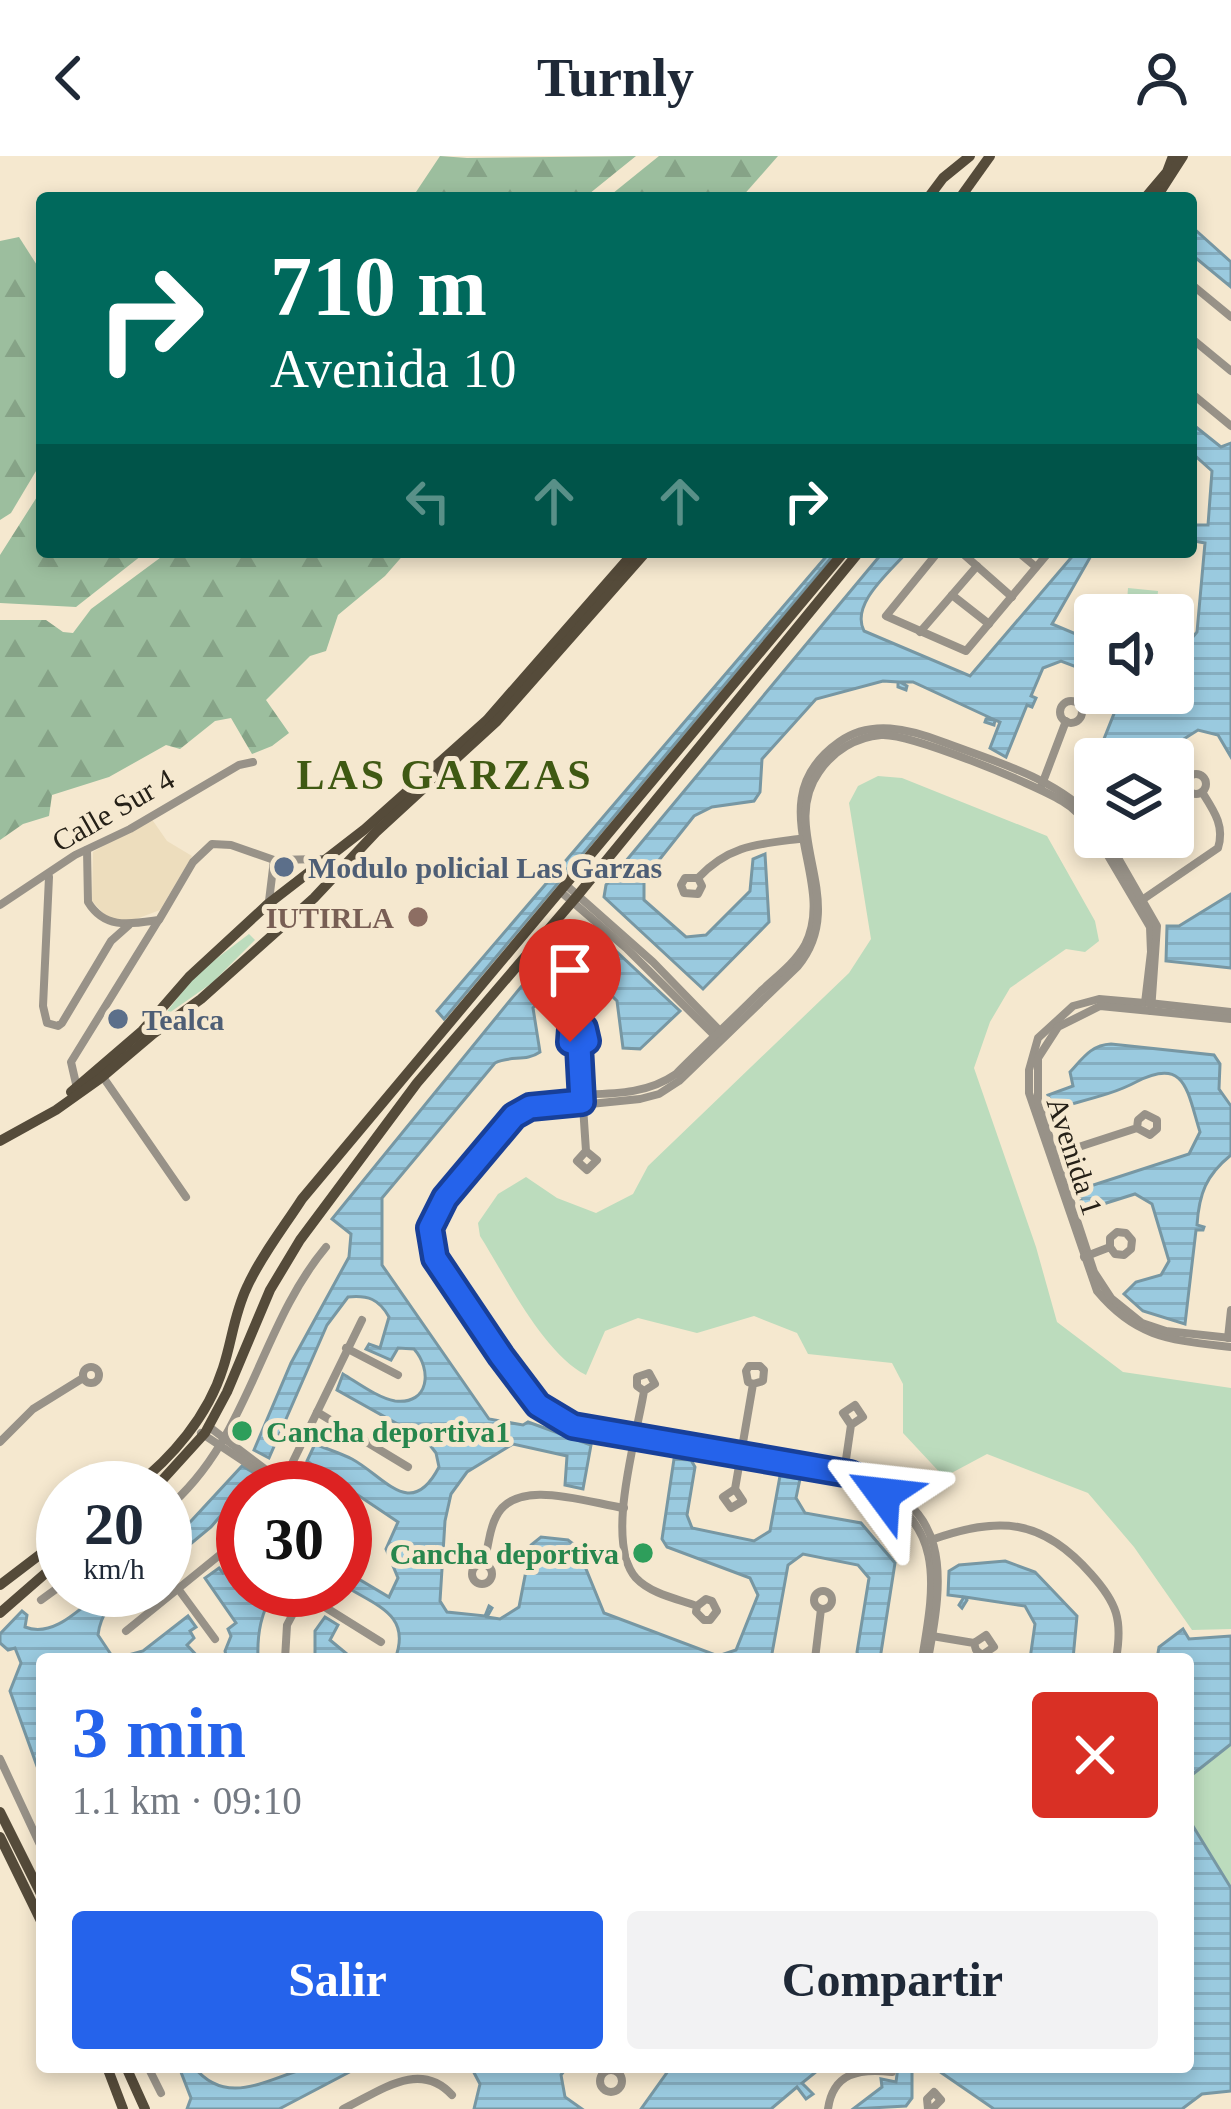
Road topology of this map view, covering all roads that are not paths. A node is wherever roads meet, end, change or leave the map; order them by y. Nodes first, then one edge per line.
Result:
1 (966, 156) edge
2 (990, 156) edge
3 (1173, 156) edge
4 (1183, 156) edge
5 (932, 192) edge
6 (964, 192) edge
7 (1150, 192) edge
8 (1160, 192) edge
9 (1197, 289) edge
10 (1231, 317) edge
11 (1197, 343) edge
12 (1231, 371) edge
13 (1197, 398) edge
14 (1231, 426) edge
15 (629, 558) edge
16 (641, 558) edge
17 (839, 558) edge
18 (855, 558) edge
19 (933, 558) edge
20 (968, 558) edge
21 (1025, 558) edge
22 (1044, 558) edge
23 (977, 566) junction
24 (1036, 567) junction
25 (952, 595) junction
26 (1012, 597) junction
27 (928, 623) junction
28 (989, 624) junction
29 (920, 632) junction
30 (952, 645) junction
31 (1066, 721) dead end
32 (253, 762) dead end
33 (1041, 787) junction
34 (1202, 792) dead end
35 (1074, 801) edge
36 (1074, 812) edge
37 (805, 838) junction
38 (87, 850) junction
39 (1113, 858) edge
40 (274, 860) junction
41 (322, 860) junction
42 (49, 876) junction
43 (698, 878) dead end
44 (564, 889) junction
45 (576, 898) junction
46 (1141, 901) junction
47 (268, 904) junction
48 (0, 905) edge
49 (159, 920) junction
50 (249, 922) junction
51 (130, 926) junction
52 (266, 940) junction
53 (1148, 1007) junction
54 (1231, 1016) edge
55 (720, 1036) junction
56 (579, 1046) dead end
57 (103, 1077) junction
58 (77, 1088) junction
59 (582, 1100) junction
60 (1137, 1128) dead end
61 (0, 1138) edge
62 (586, 1150) dead end
63 (1053, 1155) junction
64 (186, 1197) dead end
65 (326, 1247) dead end
66 (1109, 1247) dead end
67 (1086, 1256) junction
68 (1231, 1310) edge
69 (362, 1320) dead end
70 (1229, 1343) edge
71 (346, 1348) junction
72 (398, 1375) dead end
73 (83, 1378) dead end
74 (753, 1384) dead end
75 (644, 1391) dead end
76 (317, 1412) junction
77 (195, 1421) junction
78 (851, 1425) dead end
79 (206, 1430) junction
80 (0, 1442) edge
81 (222, 1442) junction
82 (635, 1443) junction
83 (164, 1461) edge
84 (179, 1461) edge
85 (249, 1461) edge
86 (296, 1461) edge
87 (740, 1461) junction
88 (408, 1467) dead end
89 (843, 1477) junction
90 (192, 1483) edge
91 (735, 1489) dead end
92 (624, 1508) junction
93 (929, 1541) junction
94 (36, 1558) edge
95 (216, 1559) edge
96 (483, 1564) dead end
97 (192, 1579) edge
98 (36, 1581) edge
99 (0, 1585) edge
100 (697, 1606) dead end
101 (192, 1608) edge
102 (820, 1610) dead end
103 (0, 1612) edge
104 (144, 1617) edge
105 (291, 1617) edge
106 (343, 1617) edge
107 (126, 1631) dead end
108 (929, 1635) junction
109 (215, 1639) dead end
110 (381, 1642) dead end
111 (974, 1643) dead end
112 (285, 1653) edge
113 (816, 1653) edge
114 (926, 1653) edge
115 (1117, 1653) edge
116 (0, 1759) edge
117 (0, 1812) edge
118 (0, 1837) edge
119 (36, 1837) edge
120 (36, 1884) edge
121 (36, 1911) edge
122 (108, 2073) edge
123 (129, 2073) edge
124 (151, 2073) edge
125 (851, 2073) edge
126 (161, 2093) dead end
127 (452, 2095) dead end
128 (123, 2109) edge
129 (145, 2109) edge
130 (343, 2109) edge
131 (828, 2109) edge

1 - 5 main road
2 - 6 main road
3 - 7 main road
4 - 8 main road
9 - 10 street
11 - 12 street
13 - 14 street
15 - 41 main road
16 - 52 main road
17 - 44 main road
18 - 45 main road
19 - 29 street
20 - 23 street
21 - 24 street
22 - 24 street
23 - 25 street
23 - 26 street
24 - 26 street
25 - 27 street
25 - 28 street
26 - 28 street
27 - 29 street
27 - 30 street
28 - 30 street
29 - 30 street
31 - 33 street
32 - 38 street, Calle Sur 4
33 - 35 street
33 - 36 street
33 - 37 street
34 - 46 street
37 - 43 street
37 - 55 street
38 - 42 street, Calle Sur 4
38 - 51 street
39 - 46 street
40 - 41 street
40 - 47 street
40 - 49 street
41 - 47 main road
42 - 48 street, Calle Sur 4
42 - 51 street
44 - 45 street
44 - 77 main road
45 - 55 street
45 - 79 main road
46 - 53 street
47 - 50 main road
49 - 51 street
49 - 58 street
50 - 52 main road
50 - 58 main road
52 - 57 main road
53 - 54 street, Avenida 1
53 - 63 street, Avenida 1
55 - 59 street
56 - 59 street
57 - 61 main road
57 - 64 street
58 - 61 main road
59 - 62 street
59 - 82 street
60 - 63 street
63 - 67 street, Avenida 1
65 - 81 street
66 - 67 street
67 - 70 street, Avenida 1
68 - 70 street
69 - 71 street
71 - 72 street
71 - 76 street
73 - 80 street
74 - 87 street
75 - 82 street
76 - 86 street
76 - 88 street
77 - 79 street
77 - 83 main road
78 - 89 street
79 - 81 street
79 - 84 main road
81 - 85 street
81 - 90 street
82 - 87 street
82 - 92 street
87 - 89 street
87 - 91 street
89 - 93 street
92 - 96 street
92 - 100 street
93 - 108 street
93 - 115 street
94 - 99 main road
95 - 97 street
98 - 103 main road
101 - 109 street
102 - 113 street
104 - 107 street
105 - 112 street
106 - 110 street
108 - 111 street
108 - 114 street
116 - 119 street
117 - 120 main road
118 - 121 main road
122 - 128 main road
123 - 129 main road
124 - 126 street
125 - 131 street
127 - 130 street

